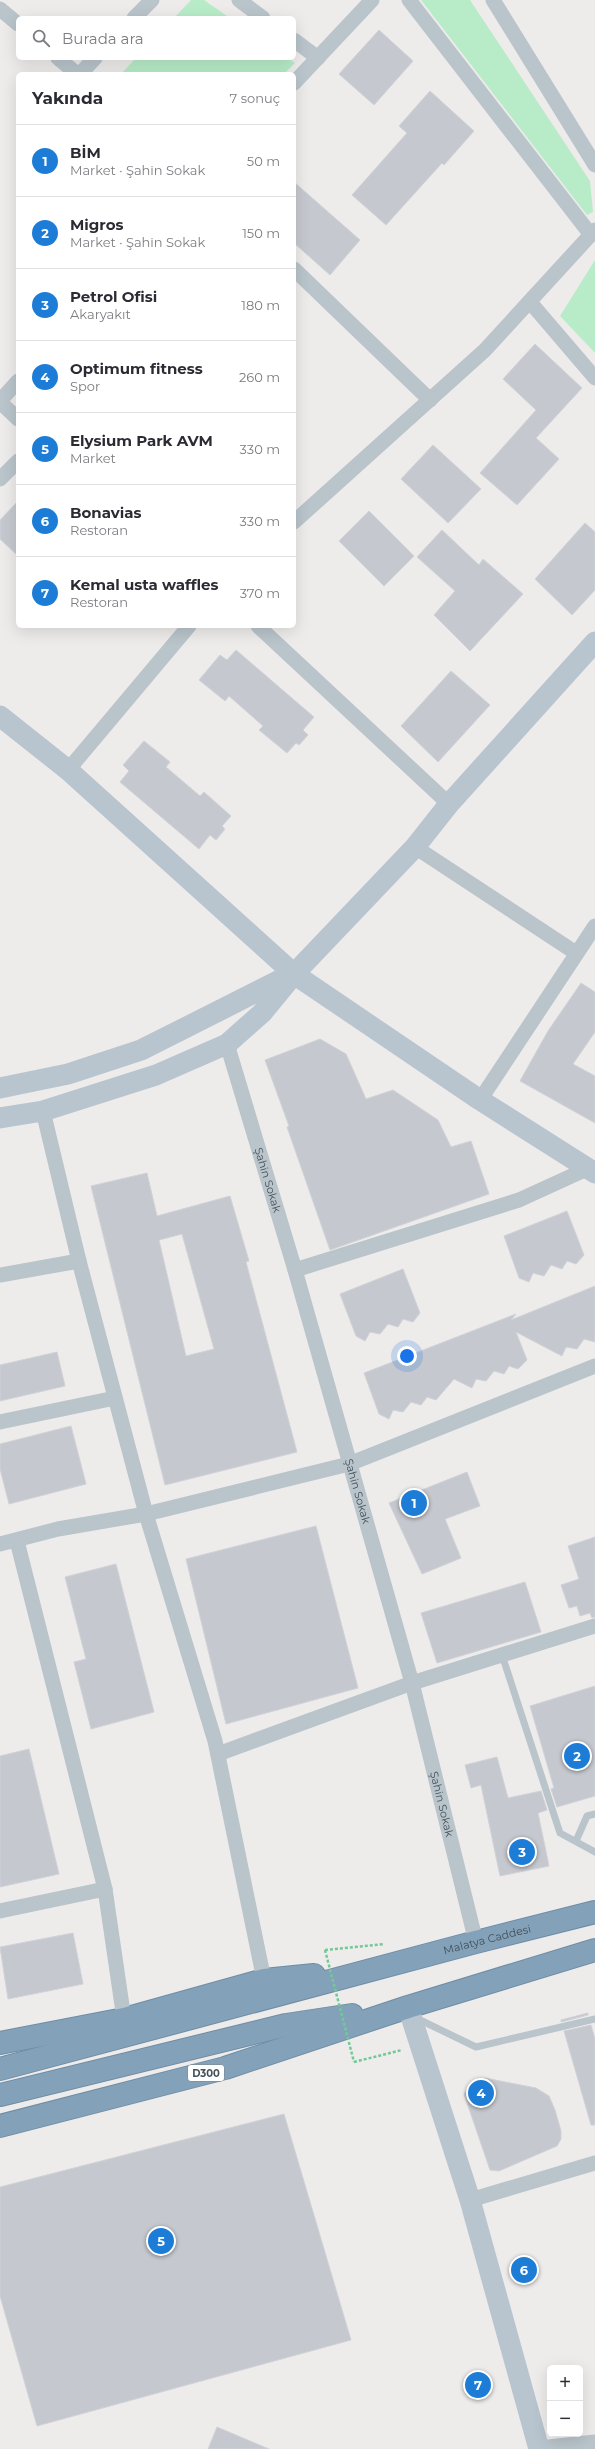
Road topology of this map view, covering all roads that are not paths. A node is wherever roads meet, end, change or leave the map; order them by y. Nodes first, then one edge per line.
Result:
1 (152, 0) edge
2 (239, 0) edge
3 (372, 0) edge
4 (409, 0) edge
5 (494, 0) edge
6 (0, 9) edge
7 (136, 16) edge
8 (260, 16) edge
9 (16, 22) edge
10 (296, 42) edge
11 (318, 58) junction
12 (60, 60) edge
13 (93, 60) edge
14 (76, 72) edge
15 (80, 72) edge
16 (296, 82) edge
17 (595, 165) edge
18 (593, 232) edge
19 (296, 271) edge
20 (530, 302) junction
21 (595, 378) edge
22 (16, 383) edge
23 (430, 400) junction
24 (0, 401) edge
25 (16, 417) edge
26 (16, 462) edge
27 (0, 479) edge
28 (296, 520) edge
29 (187, 628) edge
30 (260, 628) edge
31 (595, 642) edge
32 (0, 716) edge
33 (68, 770) junction
34 (449, 804) junction
35 (415, 846) junction
36 (595, 926) edge
37 (576, 953) junction
38 (294, 974) junction
39 (227, 1044) junction
40 (0, 1085) edge
41 (480, 1100) junction
42 (44, 1112) junction
43 (0, 1118) edge
44 (592, 1171) edge
45 (79, 1261) junction
46 (295, 1270) junction
47 (0, 1275) edge
48 (595, 1366) edge
49 (115, 1398) junction
50 (0, 1422) edge
51 (349, 1464) junction
52 (146, 1514) junction
53 (17, 1541) junction
54 (0, 1544) edge
55 (595, 1626) edge
56 (502, 1655) junction
57 (412, 1683) junction
58 (218, 1754) junction
59 (595, 1814) edge
60 (576, 1841) junction
61 (595, 1852) edge
62 (105, 1889) junction
63 (0, 1911) edge
64 (595, 1912) edge
65 (476, 1942) junction
66 (595, 1950) edge
67 (379, 1968) junction
68 (264, 1980) junction
69 (410, 2011) junction
70 (595, 2018) edge
71 (124, 2020) junction
72 (0, 2043) edge
73 (0, 2069) edge
74 (0, 2095) edge
75 (0, 2126) edge
76 (595, 2163) edge
77 (470, 2200) junction
78 (595, 2442) edge
79 (539, 2448) edge

1 - 7 street
2 - 8 street
3 - 11 street
4 - 18 street
5 - 17 street
6 - 9 street
10 - 11 street
11 - 16 street
12 - 14 street
13 - 15 street
18 - 20 street
19 - 23 street
20 - 21 street
20 - 23 street
22 - 24 street
23 - 28 street
24 - 25 street
26 - 27 street
29 - 33 street
30 - 34 street
31 - 34 street
32 - 33 street
33 - 38 street
34 - 35 street
35 - 37 street
35 - 38 street
36 - 37 street
37 - 41 street
38 - 39 street
38 - 40 street
38 - 41 street
39 - 42 street
39 - 46 street, Şahin Sokak
41 - 44 street
42 - 43 street
42 - 45 street
44 - 46 street
45 - 47 street
45 - 49 street
46 - 51 street, Şahin Sokak
48 - 51 street
49 - 50 street
49 - 52 street
51 - 52 street
51 - 57 street, Şahin Sokak
52 - 53 street
52 - 58 street
53 - 54 street
53 - 62 street
55 - 56 street
56 - 57 street
56 - 60 lane
57 - 58 street
57 - 65 street, Şahin Sokak
58 - 68 street
59 - 60 lane
60 - 61 lane
62 - 63 street
62 - 71 street
64 - 65 highway, Malatya Caddesi
65 - 67 highway, Malatya Caddesi
66 - 69 highway, D300
67 - 68 highway
67 - 73 highway
68 - 71 highway
69 - 70 lane
69 - 74 highway
69 - 75 highway, D300
69 - 77 street
71 - 72 highway
76 - 77 street
77 - 79 street
78 - 79 street

